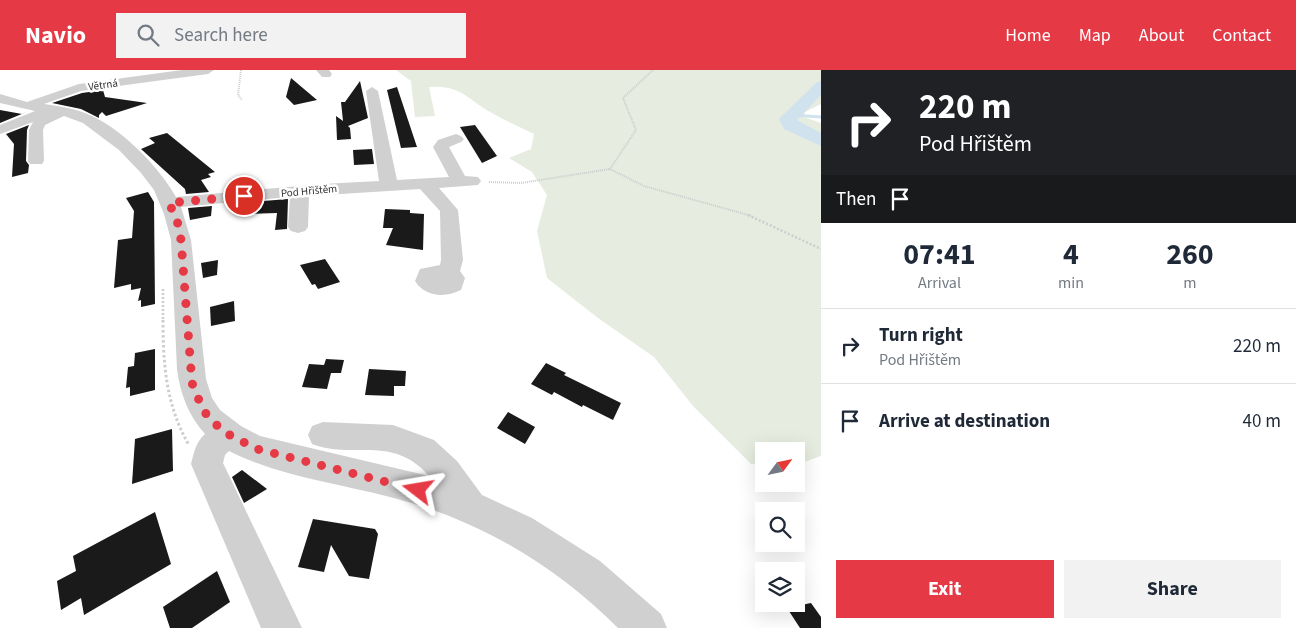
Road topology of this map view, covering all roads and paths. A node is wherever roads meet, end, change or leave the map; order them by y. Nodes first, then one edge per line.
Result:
1 (208, 70) edge
2 (241, 70) edge
3 (653, 70) edge
4 (372, 91) dead end
5 (0, 98) edge
6 (242, 100) dead end
7 (29, 104) junction
8 (58, 110) junction
9 (0, 130) edge
10 (456, 139) dead end
11 (36, 161) dead end
12 (610, 169) junction
13 (466, 181) junction
14 (424, 183) junction
15 (389, 185) junction
16 (300, 191) junction
17 (169, 203) junction
18 (298, 227) dead end
19 (821, 248) edge
20 (448, 272) dead end
21 (226, 433) junction
22 (323, 435) dead end
23 (470, 506) junction
24 (282, 628) edge
25 (647, 628) edge

1 - 7 street, Větrná
2 - 6 path
3 - 12 path
4 - 15 street
5 - 7 street
7 - 8 street
8 - 9 street
8 - 11 street
8 - 17 street
10 - 13 street
12 - 13 path
12 - 19 path
13 - 14 street, Pod Hřištěm
14 - 15 street, Pod Hřištěm
14 - 20 street
15 - 16 street, Pod Hřištěm
16 - 17 street, Pod Hřištěm
16 - 18 street
17 - 21 street
21 - 23 street
21 - 24 street
22 - 23 street
23 - 25 street

